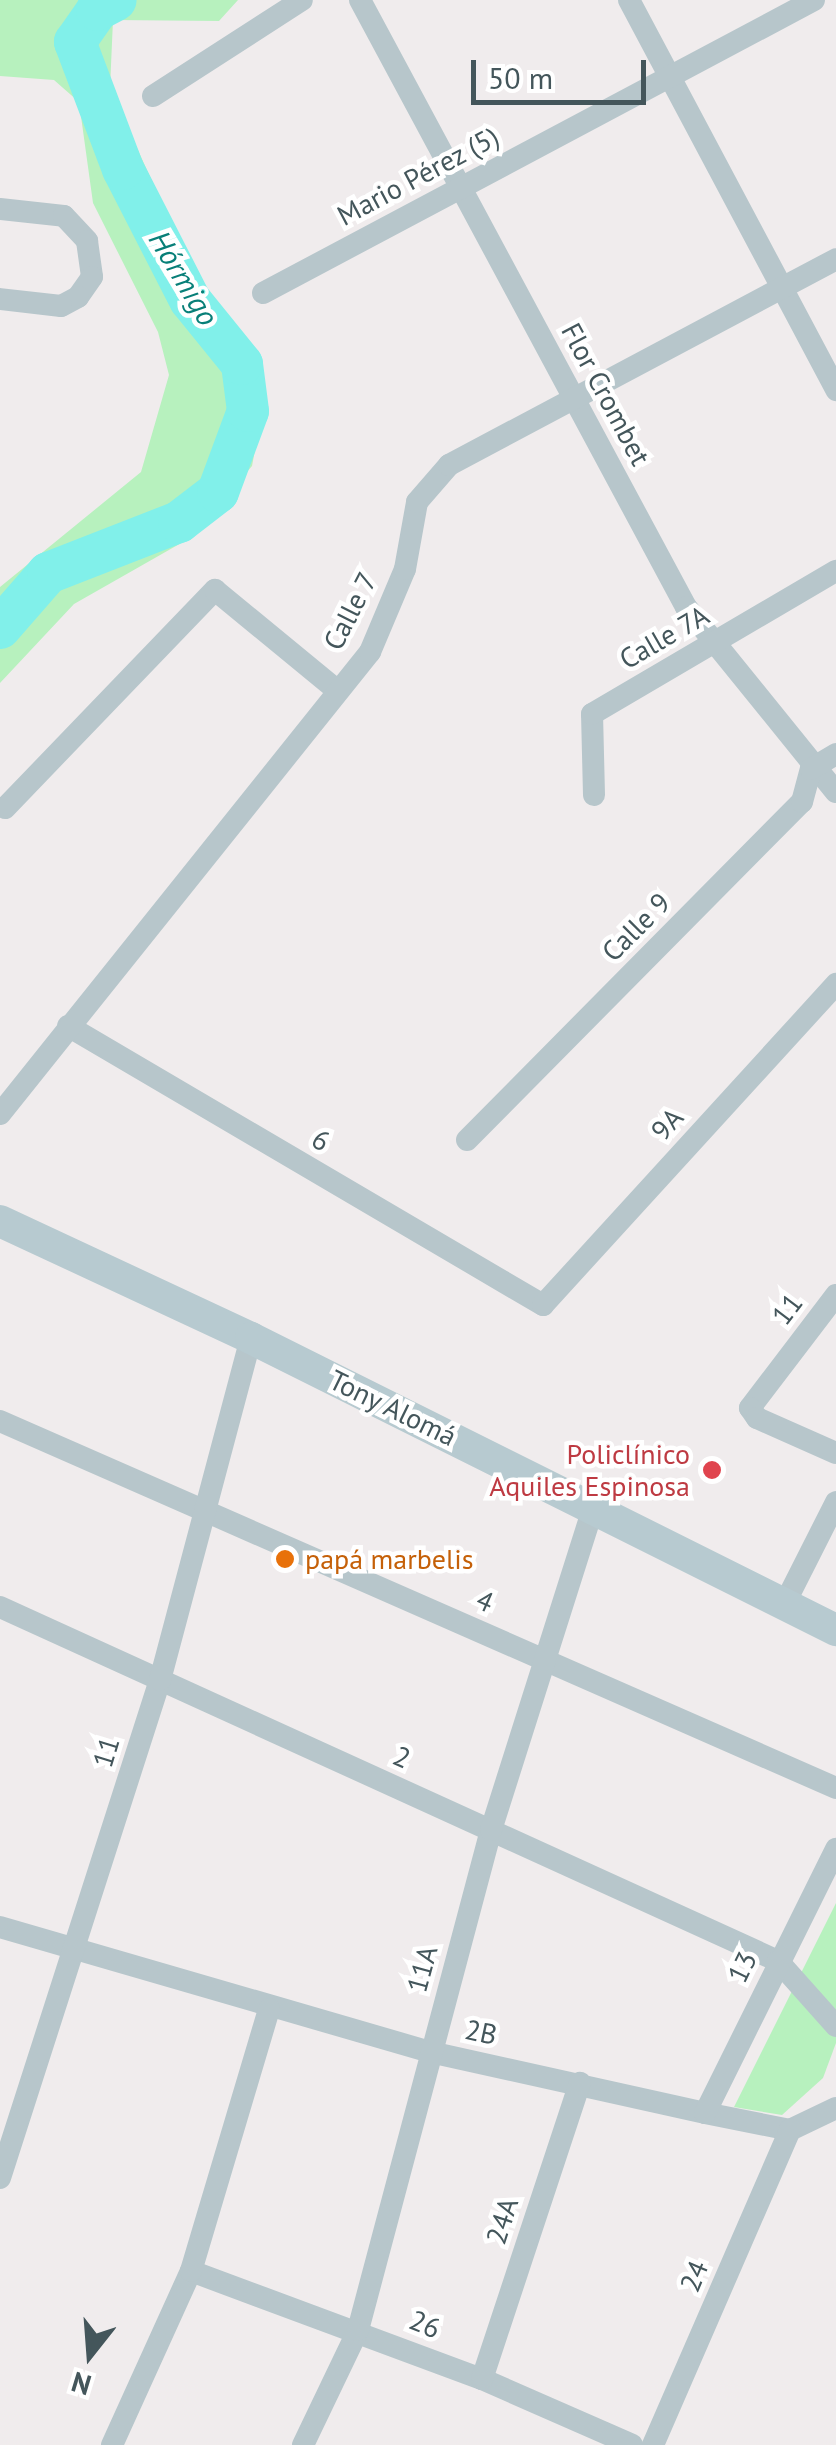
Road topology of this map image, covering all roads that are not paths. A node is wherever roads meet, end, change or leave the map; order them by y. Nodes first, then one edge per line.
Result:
1 (302, 0) edge
2 (360, 0) edge
3 (629, 0) edge
4 (814, 0) edge
5 (669, 77) junction
6 (154, 96) dead end
7 (464, 186) junction
8 (0, 209) edge
9 (836, 259) edge
10 (783, 287) junction
11 (263, 293) dead end
12 (0, 299) edge
13 (836, 390) edge
14 (573, 398) junction
15 (836, 571) edge
16 (714, 643) junction
17 (338, 691) junction
18 (836, 754) edge
19 (811, 769) junction
20 (836, 792) edge
21 (594, 795) dead end
22 (5, 808) dead end
23 (836, 984) edge
24 (68, 1026) junction
25 (4, 1099) edge
26 (466, 1140) dead end
27 (0, 1221) edge
28 (836, 1295) edge
29 (543, 1305) joint
30 (251, 1338) junction
31 (0, 1421) edge
32 (836, 1453) edge
33 (836, 1502) edge
34 (594, 1506) junction
35 (205, 1511) junction
36 (784, 1603) junction
37 (0, 1607) edge
38 (836, 1630) edge
39 (543, 1660) junction
40 (160, 1680) junction
41 (836, 1788) edge
42 (491, 1830) junction
43 (836, 1848) edge
44 (0, 1927) edge
45 (76, 1952) junction
46 (778, 1961) junction
47 (269, 2009) junction
48 (836, 2026) edge
49 (430, 2052) junction
50 (580, 2082) junction
51 (836, 2108) edge
52 (705, 2114) junction
53 (790, 2130) junction
54 (0, 2178) edge
55 (191, 2271) junction
56 (358, 2330) junction
57 (482, 2378) junction
58 (112, 2445) edge
59 (304, 2445) edge
60 (632, 2445) edge
61 (653, 2445) edge

1 - 6 street
2 - 7 street, Flor Crombet
3 - 5 street
4 - 5 street, Mario Pérez (5)
5 - 7 street, Mario Pérez (5)
5 - 10 street
7 - 11 street, Mario Pérez (5)
7 - 14 street, Flor Crombet
8 - 12 street
9 - 10 street, Calle 7
10 - 13 street
10 - 14 street, Calle 7
14 - 16 street, Flor Crombet
14 - 17 street, Calle 7
15 - 16 street, Calle 7A
16 - 19 street, Flor Crombet
16 - 21 street, Calle 7A
17 - 22 street
17 - 24 street, Calle 7
18 - 19 street
19 - 20 street, Flor Crombet
19 - 26 street, Calle 9
23 - 29 street, 9A
24 - 25 street, Calle 7
24 - 29 street, 6
27 - 30 street, Tony Alomá
28 - 32 street, 11
30 - 34 street, Tony Alomá
30 - 35 street, 11
31 - 35 street, 4
33 - 36 street
34 - 36 street, Tony Alomá
34 - 39 street, 11A
35 - 39 street, 4
35 - 40 street, 11
36 - 38 street, Tony Alomá
37 - 40 street, 2
39 - 41 street, 4
39 - 42 street, 11A
40 - 42 street, 2
40 - 45 street, 11
42 - 46 street, 2
42 - 49 street, 11A
43 - 46 street, 13
44 - 45 street, 2B
45 - 47 street, 2B
45 - 54 street, 11
46 - 48 street
46 - 52 street, 13
47 - 49 street, 2B
47 - 55 street
49 - 50 street, 2B
49 - 56 street, 11A
50 - 52 street, 2B
50 - 57 street, 24A
51 - 53 street
52 - 53 street, 2B
53 - 61 street, 24
55 - 56 street, 26
55 - 58 street
56 - 57 street, 26
56 - 59 street, 11A
57 - 60 street, 26

